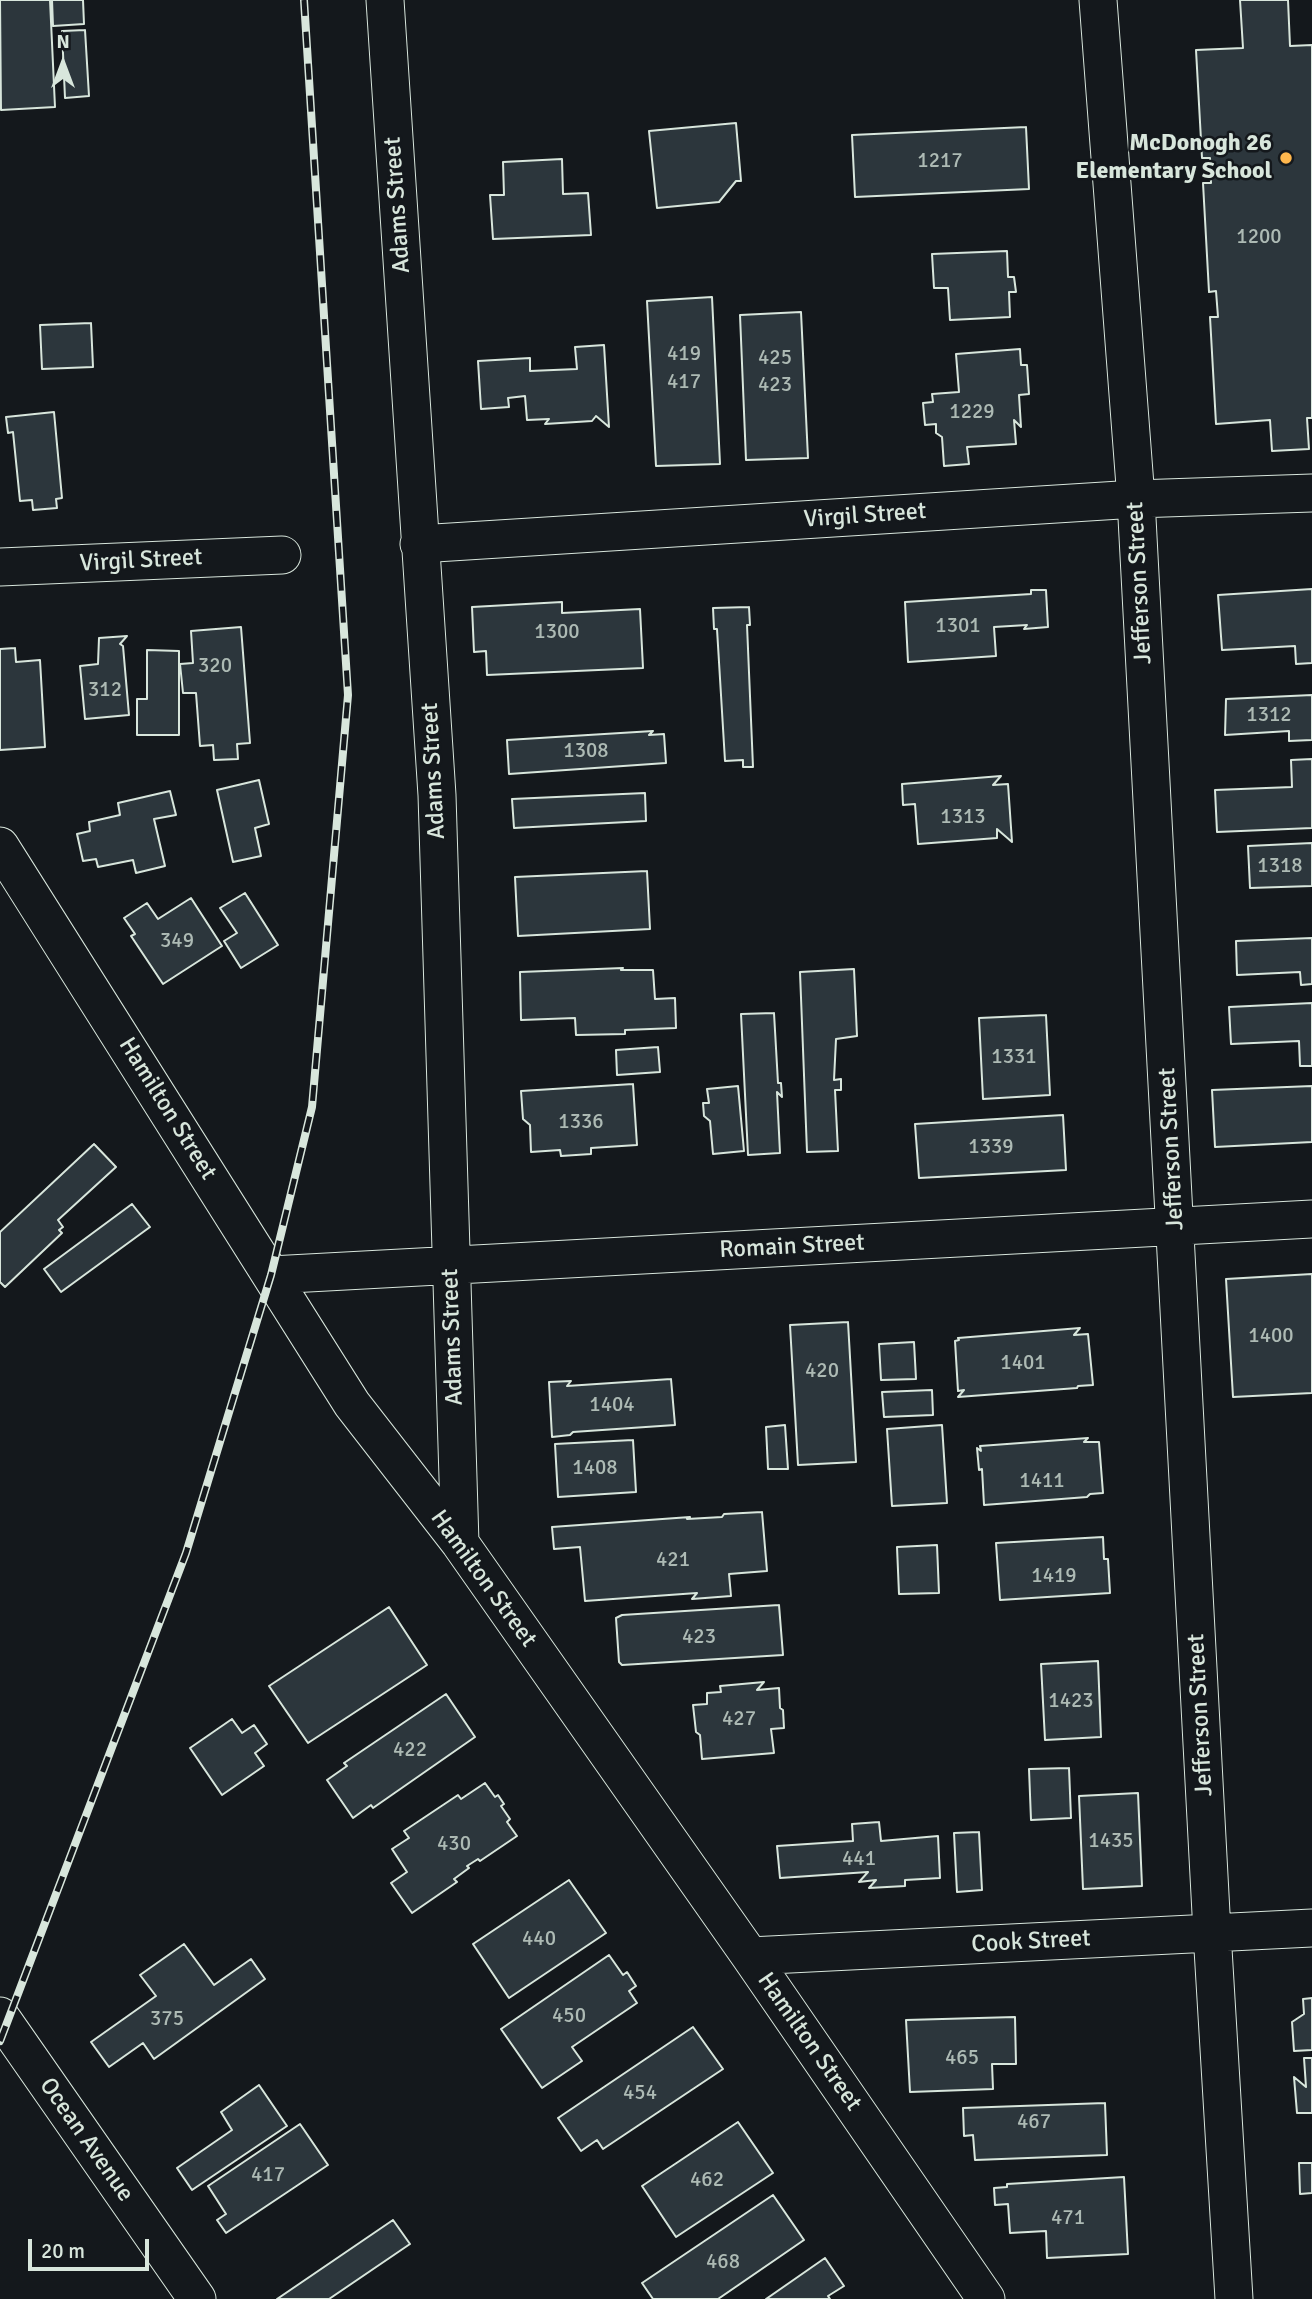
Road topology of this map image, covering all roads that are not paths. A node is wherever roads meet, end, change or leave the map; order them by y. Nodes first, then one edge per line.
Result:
1 (385, 0) edge
2 (1098, 0) edge
3 (1312, 493) edge
4 (1136, 499) junction
5 (419, 544) junction
6 (282, 555) dead end
7 (0, 568) edge
8 (0, 846) edge
9 (1312, 1219) edge
10 (1176, 1227) junction
11 (450, 1265) junction
12 (271, 1275) junction
13 (460, 1543) junction
14 (1312, 1928) edge
15 (1212, 1932) junction
16 (750, 1956) junction
17 (0, 2015) edge
18 (197, 2299) edge
19 (986, 2299) edge
20 (1234, 2299) edge

1 - 5 street, Adams Street
2 - 4 street, Jefferson Street
3 - 4 street, Virgil Street
4 - 5 street, Virgil Street
4 - 10 street, Jefferson Street
5 - 11 street, Adams Street
6 - 7 street, Virgil Street
8 - 12 street, Hamilton Street
9 - 10 street, Romain Street
10 - 11 street, Romain Street
10 - 15 street, Jefferson Street
11 - 12 street, Romain Street
11 - 13 street, Adams Street
12 - 13 street, Hamilton Street
13 - 16 street, Hamilton Street
14 - 15 street, Cook Street
15 - 16 street, Cook Street
15 - 20 street, Jefferson Street
16 - 19 street, Hamilton Street
17 - 18 street, Ocean Avenue

